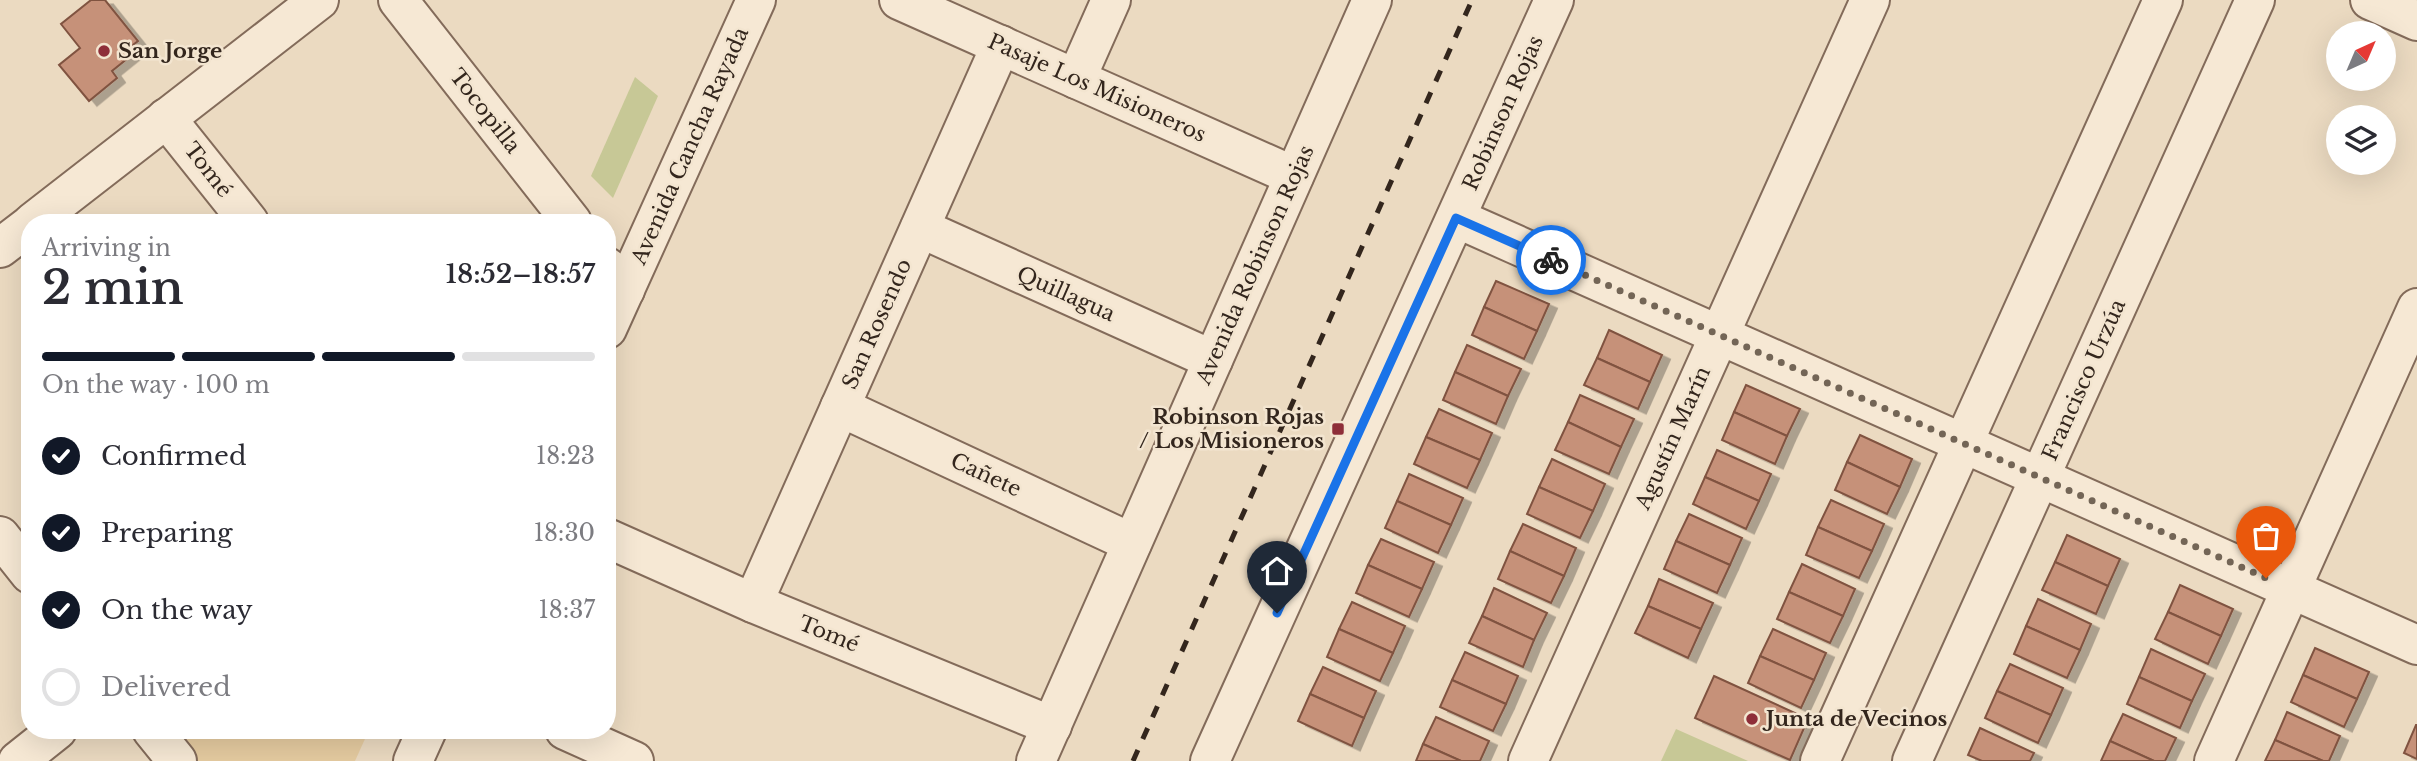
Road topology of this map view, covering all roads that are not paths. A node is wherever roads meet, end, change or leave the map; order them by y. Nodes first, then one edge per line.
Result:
1 (319, 0) edge
2 (398, 0) edge
3 (900, 0) edge
4 (1111, 0) edge
5 (1372, 0) edge
6 (1554, 0) edge
7 (1870, 0) edge
8 (2163, 0) edge
9 (2255, 0) edge
10 (2370, 0) edge
11 (754, 1) edge
12 (2417, 21) edge
13 (1001, 45) junction
14 (1076, 79) junction
15 (166, 118) junction
16 (1294, 176) junction
17 (47, 214) edge
18 (243, 214) edge
19 (566, 214) edge
20 (1456, 218) junction
21 (920, 228) junction
22 (616, 279) edge
23 (2417, 308) edge
24 (1719, 335) junction
25 (1213, 360) junction
26 (840, 407) junction
27 (1964, 443) junction
28 (2040, 477) junction
29 (0, 536) edge
30 (616, 542) edge
31 (1132, 543) junction
32 (21, 562) edge
33 (2291, 589) junction
34 (753, 603) junction
35 (2417, 645) edge
36 (1052, 726) junction
37 (46, 739) edge
38 (159, 739) edge
39 (423, 739) edge
40 (585, 739) edge
41 (18, 761) edge
42 (177, 761) edge
43 (413, 761) edge
44 (634, 761) edge
45 (1036, 761) edge
46 (1210, 761) edge
47 (1528, 761) edge
48 (1820, 761) edge
49 (1912, 761) edge
50 (2214, 761) edge

1 - 15 street
2 - 19 street, Tocopilla
3 - 13 street, Pasaje Los Misioneros
4 - 14 street
5 - 16 street, Avenida Robinson Rojas
6 - 20 street, Robinson Rojas
7 - 24 street, Agustín Marín
8 - 27 street
9 - 28 street, Francisco Urzúa
10 - 12 street
11 - 22 street, Avenida Cancha Rayada
13 - 14 street, Pasaje Los Misioneros
13 - 21 street, San Rosendo
14 - 16 street, Pasaje Los Misioneros
15 - 17 street
15 - 18 street, Tomé
16 - 25 street, Avenida Robinson Rojas
20 - 24 street
20 - 46 street, Robinson Rojas
21 - 25 street, Quillagua
21 - 26 street, San Rosendo
23 - 33 street
24 - 27 street
24 - 47 street, Agustín Marín
25 - 31 street, Avenida Robinson Rojas
26 - 31 street, Cañete
26 - 34 street, San Rosendo
27 - 28 street
27 - 48 street
28 - 33 street
28 - 49 street, Francisco Urzúa
29 - 32 street
30 - 34 street, Tomé
31 - 36 street, Avenida Robinson Rojas
33 - 35 street
33 - 50 street
34 - 36 street, Tomé
36 - 45 street, Avenida Robinson Rojas
37 - 41 street
38 - 42 street
39 - 43 street
40 - 44 street

